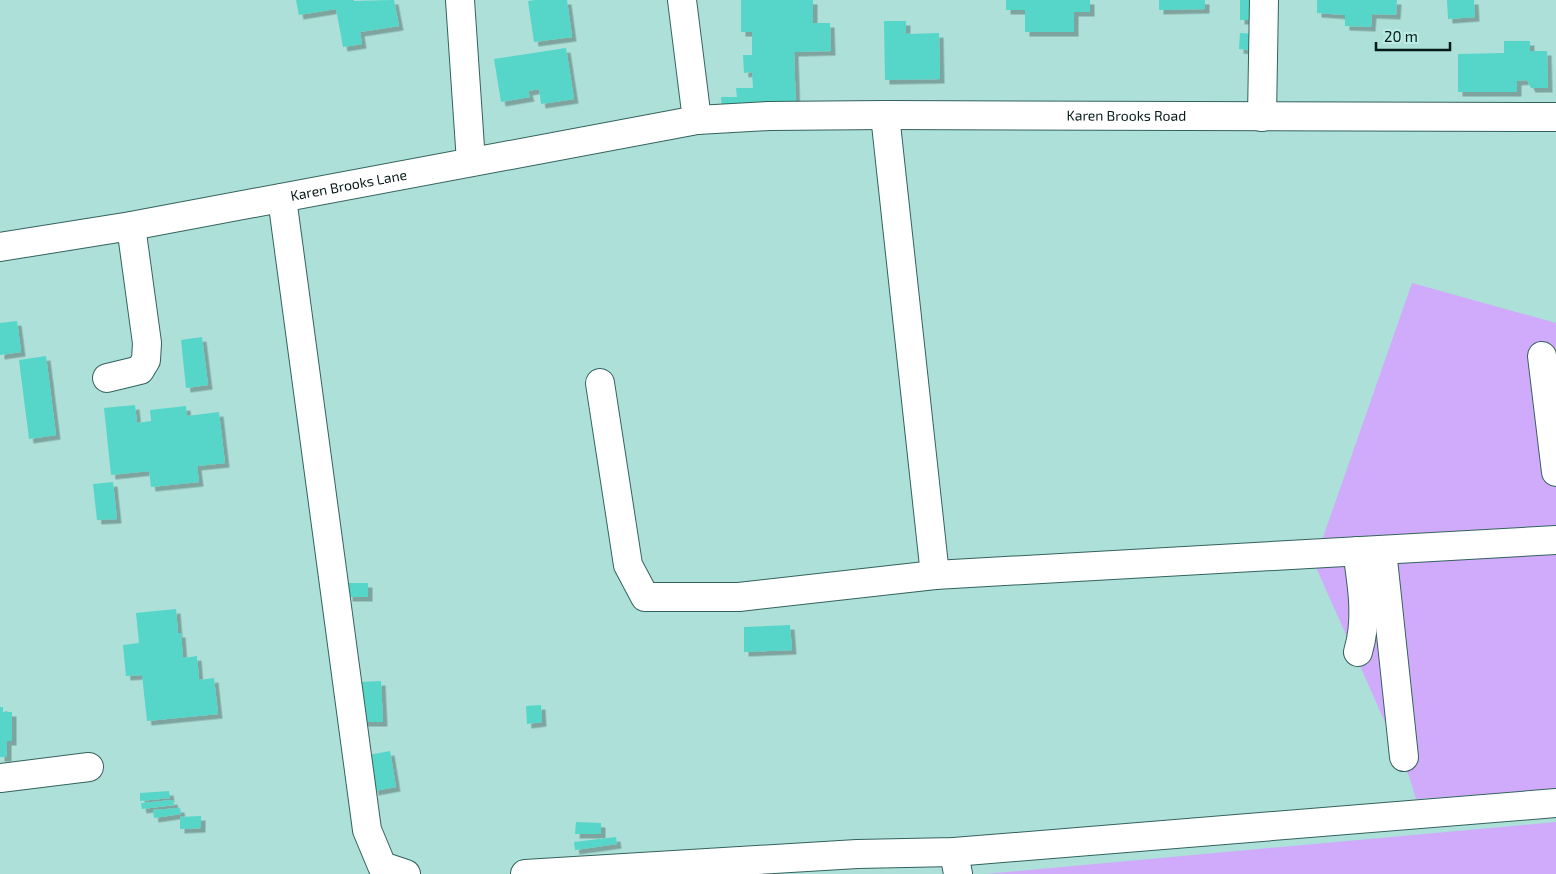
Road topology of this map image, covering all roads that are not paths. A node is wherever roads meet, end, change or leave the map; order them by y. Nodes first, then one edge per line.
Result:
1 (460, 0) edge
2 (682, 0) edge
3 (1264, 0) edge
4 (885, 115) junction
5 (1262, 117) junction
6 (1556, 117) edge
7 (697, 120) junction
8 (471, 162) junction
9 (282, 198) junction
10 (131, 226) junction
11 (0, 247) edge
12 (1542, 356) dead end
13 (107, 378) dead end
14 (600, 383) dead end
15 (1556, 472) edge
16 (1556, 540) edge
17 (1370, 550) junction
18 (935, 575) junction
19 (1358, 652) dead end
20 (1404, 757) dead end
21 (89, 767) dead end
22 (0, 778) edge
23 (1556, 803) edge
24 (956, 863) edge
25 (406, 874) edge
26 (525, 874) edge

1 - 8 street
2 - 7 street
3 - 5 street
4 - 5 street, Karen Brooks Road
4 - 7 street, Karen Brooks Road
4 - 18 street
5 - 6 street, Karen Brooks Road
7 - 8 street, Karen Brooks Lane
8 - 9 street, Karen Brooks Lane
9 - 10 street, Karen Brooks Lane
9 - 25 street
10 - 11 street, Karen Brooks Lane
10 - 13 street
12 - 15 street
14 - 18 street
16 - 17 street
17 - 18 street
17 - 19 street
17 - 20 street
21 - 22 street
23 - 24 street
24 - 26 street

